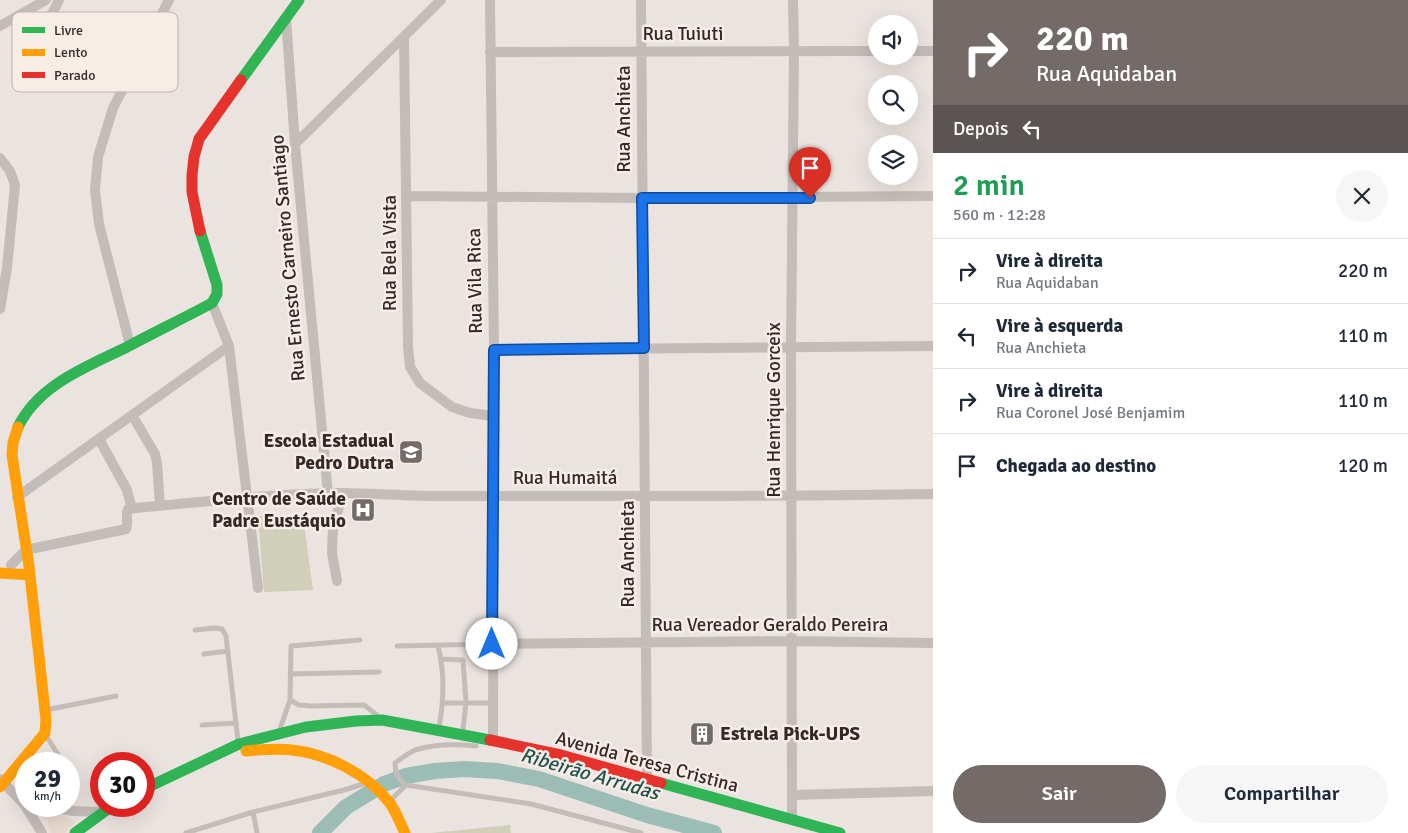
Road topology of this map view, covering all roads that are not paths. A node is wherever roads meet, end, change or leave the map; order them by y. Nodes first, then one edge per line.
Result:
1 (46, 0) edge
2 (59, 0) edge
3 (169, 0) edge
4 (299, 0) edge
5 (442, 0) edge
6 (490, 0) edge
7 (641, 0) edge
8 (793, 0) edge
9 (25, 12) edge
10 (53, 12) edge
11 (163, 12) edge
12 (286, 18) junction
13 (12, 19) edge
14 (0, 26) edge
15 (404, 37) junction
16 (794, 51) junction
17 (868, 51) edge
18 (918, 51) edge
19 (933, 51) edge
20 (490, 52) junction
21 (641, 52) junction
22 (121, 92) edge
23 (295, 144) junction
24 (0, 158) edge
25 (407, 196) junction
26 (491, 196) junction
27 (933, 196) edge
28 (642, 198) junction
29 (792, 198) junction
30 (212, 302) junction
31 (0, 309) edge
32 (130, 345) junction
33 (229, 346) junction
34 (933, 346) edge
35 (791, 347) junction
36 (644, 348) junction
37 (494, 350) junction
38 (132, 415) junction
39 (493, 416) junction
40 (99, 438) junction
41 (343, 493) junction
42 (328, 494) junction
43 (933, 494) edge
44 (493, 495) junction
45 (17, 496) junction
46 (645, 496) junction
47 (793, 497) junction
48 (246, 498) junction
49 (160, 506) junction
50 (132, 509) junction
51 (26, 550) junction
52 (5, 564) edge
53 (30, 570) junction
54 (0, 573) edge
55 (337, 581) dead end
56 (258, 588) dead end
57 (195, 630) dead end
58 (360, 640) dead end
59 (791, 641) junction
60 (646, 642) junction
61 (933, 643) edge
62 (492, 644) junction
63 (397, 646) dead end
64 (438, 646) junction
65 (228, 651) junction
66 (204, 654) dead end
67 (442, 659) junction
68 (379, 672) dead end
69 (290, 674) junction
70 (116, 696) dead end
71 (290, 700) junction
72 (466, 702) junction
73 (443, 703) junction
74 (493, 703) junction
75 (46, 710) junction
76 (382, 720) junction
77 (236, 723) junction
78 (202, 725) dead end
79 (438, 730) junction
80 (278, 734) junction
81 (463, 734) junction
82 (42, 736) junction
83 (239, 744) junction
84 (489, 745) junction
85 (55, 752) edge
86 (221, 753) junction
87 (647, 779) junction
88 (369, 782) junction
89 (1, 783) edge
90 (155, 784) edge
91 (406, 785) junction
92 (933, 791) edge
93 (793, 794) junction
94 (15, 795) edge
95 (389, 802) junction
96 (253, 812) junction
97 (33, 817) edge
98 (96, 817) edge
99 (792, 820) junction
100 (42, 833) edge
101 (75, 833) edge
102 (186, 833) edge
103 (257, 833) edge
104 (405, 833) edge
105 (641, 833) edge
106 (840, 833) edge

1 - 9 street
2 - 10 street
3 - 11 street
4 - 12 main road
5 - 15 street
6 - 20 street, Rua Vila Rica
7 - 21 street, Rua Anchieta
8 - 16 street, Rua Henrique Gorceix
12 - 23 street, Rua Ernesto Carneiro Santiago
12 - 30 main road
13 - 14 street
15 - 23 street
15 - 25 street, Rua Bela Vista
16 - 17 street, Rua Tuiuti
16 - 21 street, Rua Tuiuti
16 - 29 street, Rua Henrique Gorceix
18 - 19 street
20 - 21 street, Rua Tuiuti
20 - 26 street, Rua Vila Rica
21 - 28 street, Rua Anchieta
22 - 32 street
23 - 42 street, Rua Ernesto Carneiro Santiago
24 - 31 street
25 - 26 street
25 - 39 street, Rua Bela Vista
26 - 28 street
26 - 37 street, Rua Vila Rica
27 - 29 street
28 - 29 street
28 - 36 street, Rua Anchieta
29 - 35 street, Rua Henrique Gorceix
30 - 32 main road
30 - 33 street
32 - 45 main road
33 - 38 street
33 - 48 street
34 - 35 street
35 - 36 street
35 - 47 street, Rua Henrique Gorceix
36 - 37 street
36 - 46 street, Rua Anchieta
37 - 39 street, Rua Vila Rica
38 - 40 street
38 - 49 street
39 - 44 street, Rua Vila Rica
40 - 45 street
40 - 50 street
41 - 42 street, Rua Humaitá
41 - 44 street, Rua Humaitá
41 - 55 street
42 - 48 street, Rua Humaitá
43 - 47 street, Rua Humaitá
44 - 46 street, Rua Humaitá
44 - 62 street, Rua Vila Rica
45 - 51 main road
46 - 47 street, Rua Humaitá
46 - 60 street, Rua Anchieta
47 - 59 street, Rua Henrique Gorceix
48 - 49 street, Rua Humaitá
48 - 56 street
49 - 50 street, Rua Humaitá
50 - 51 street
51 - 52 street
51 - 53 main road
52 - 53 main road
53 - 54 main road
53 - 75 main road
57 - 65 lane
58 - 69 lane
59 - 60 street, Rua Vereador Geraldo Pereira
59 - 61 street, Rua Vereador Geraldo Pereira
59 - 93 street, Rua Henrique Gorceix
60 - 62 street, Rua Vereador Geraldo Pereira
60 - 87 street, Rua Anchieta
62 - 64 lane, Rua Vereador Geraldo Pereira
62 - 74 street, Rua Vila Rica
63 - 64 lane, Rua Vereador Geraldo Pereira
64 - 67 lane
65 - 66 lane
65 - 77 lane
67 - 72 lane
67 - 73 lane
68 - 69 lane
69 - 71 lane
70 - 75 lane
71 - 76 lane
71 - 80 lane
72 - 73 lane
72 - 74 lane
72 - 81 lane
73 - 79 lane
74 - 84 street, Rua Vila Rica
75 - 82 main road
76 - 79 main road, Avenida Teresa Cristina
76 - 80 main road, Avenida Teresa Cristina
77 - 78 lane
77 - 83 lane
79 - 81 main road, Avenida Teresa Cristina
80 - 83 main road, Avenida Teresa Cristina
81 - 84 main road, Avenida Teresa Cristina
82 - 85 lane
82 - 89 main road
83 - 86 main road, Avenida Teresa Cristina
84 - 87 main road, Avenida Teresa Cristina
84 - 91 lane
86 - 88 main road
86 - 90 main road
87 - 99 main road, Avenida Teresa Cristina
88 - 95 main road
88 - 96 lane
89 - 94 street
91 - 95 lane
91 - 105 lane
92 - 93 street
93 - 99 street, Rua Henrique Gorceix
95 - 104 main road
96 - 102 lane
96 - 103 lane
97 - 100 street
98 - 101 main road
99 - 106 main road, Avenida Teresa Cristina

